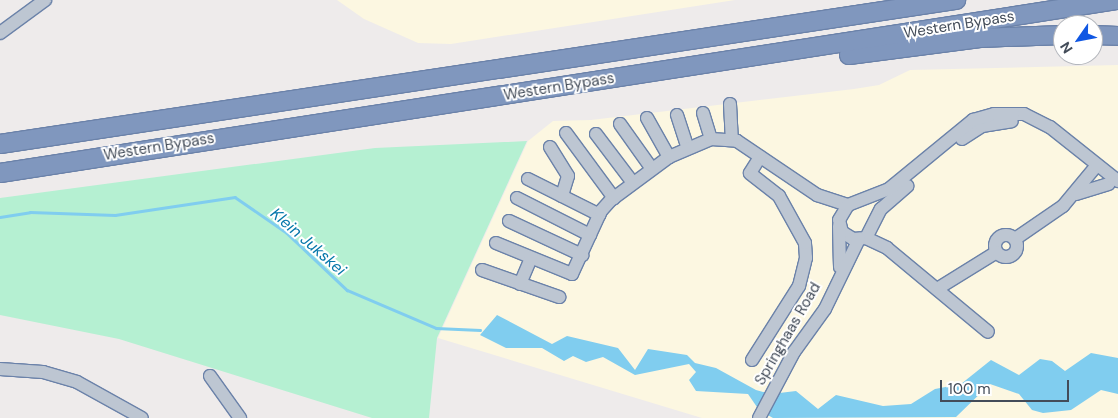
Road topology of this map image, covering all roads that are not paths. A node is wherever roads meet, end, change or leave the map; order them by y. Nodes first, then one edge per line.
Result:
1 (45, 0) edge
2 (888, 0) edge
3 (956, 0) edge
4 (1118, 0) edge
5 (0, 33) edge
6 (737, 33) junction
7 (1053, 35) edge
8 (1103, 35) edge
9 (1118, 36) edge
10 (767, 55) junction
11 (730, 104) dead end
12 (703, 113) dead end
13 (676, 115) dead end
14 (647, 118) dead end
15 (620, 124) dead end
16 (566, 133) dead end
17 (596, 134) dead end
18 (711, 138) junction
19 (732, 139) junction
20 (0, 144) edge
21 (550, 147) dead end
22 (688, 148) junction
23 (669, 157) junction
24 (760, 157) junction
25 (1095, 168) junction
26 (652, 169) junction
27 (0, 173) edge
28 (528, 179) dead end
29 (633, 183) junction
30 (1115, 186) edge
31 (817, 194) junction
32 (1074, 195) junction
33 (562, 196) junction
34 (517, 198) dead end
35 (614, 198) junction
36 (854, 204) junction
37 (600, 214) junction
38 (509, 221) dead end
39 (874, 222) junction
40 (839, 223) junction
41 (590, 235) junction
42 (862, 238) junction
43 (496, 243) dead end
44 (887, 248) junction
45 (582, 255) junction
46 (531, 258) junction
47 (482, 270) dead end
48 (840, 275) junction
49 (520, 284) junction
50 (937, 290) junction
51 (559, 298) dead end
52 (988, 332) dead end
53 (752, 360) dead end
54 (0, 369) edge
55 (210, 376) dead end
56 (142, 418) edge
57 (240, 418) edge
58 (760, 418) edge

1 - 5 street
2 - 6 highway
3 - 6 highway, Western Bypass
4 - 10 highway, Western Bypass
6 - 20 highway, Western Bypass
7 - 10 highway
8 - 9 highway
10 - 27 highway, Western Bypass
11 - 19 street
12 - 18 street
13 - 22 street
14 - 23 street
15 - 26 street
16 - 35 street
17 - 29 street
18 - 19 street
18 - 22 street
19 - 24 street
21 - 33 street
22 - 23 street
23 - 26 street
24 - 31 street
24 - 53 street
25 - 30 street
25 - 32 street
25 - 36 street
25 - 39 street, Springhaas Road
26 - 29 street
28 - 33 street
29 - 35 street
30 - 32 street
31 - 36 street
31 - 40 street
32 - 50 street
33 - 37 street
34 - 41 street
35 - 37 street
36 - 39 street
36 - 40 street
37 - 41 street
38 - 45 street
39 - 42 street, Springhaas Road
39 - 44 street
40 - 42 street
40 - 48 street
41 - 45 street
42 - 44 street
42 - 48 street, Springhaas Road
43 - 46 street
44 - 50 street
45 - 46 street
46 - 49 street
47 - 49 street
48 - 58 street, Springhaas Road
49 - 51 street
50 - 52 street
54 - 56 street
55 - 57 street

